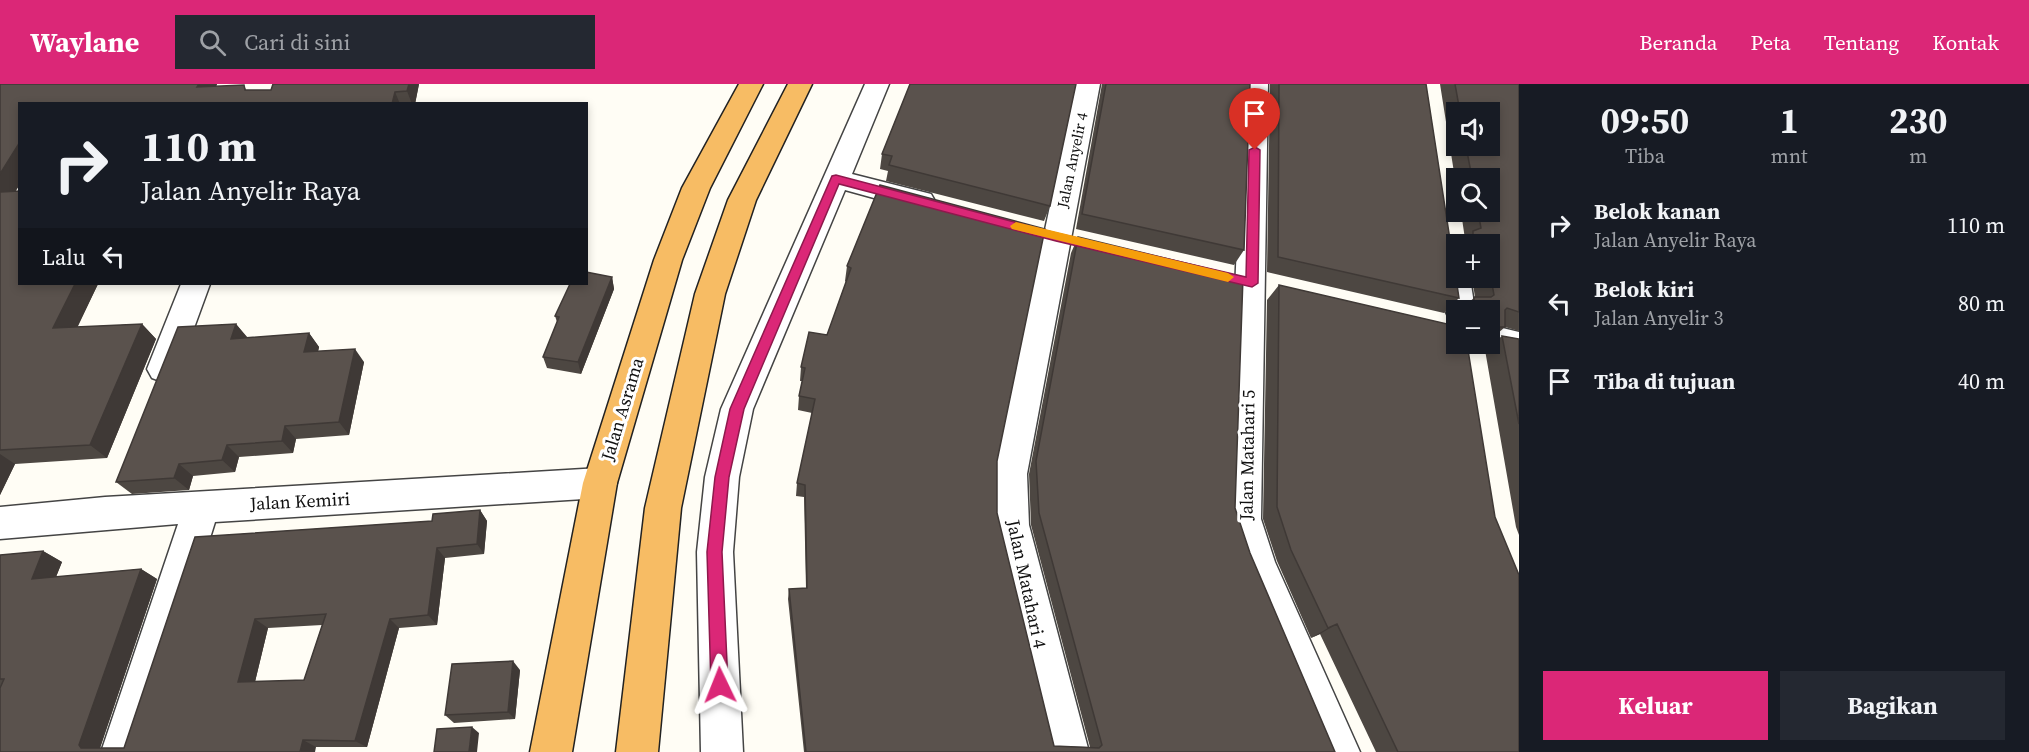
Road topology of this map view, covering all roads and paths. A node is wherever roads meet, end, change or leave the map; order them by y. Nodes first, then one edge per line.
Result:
1 (751, 84) edge
2 (800, 84) edge
3 (877, 84) edge
4 (1088, 84) edge
5 (1256, 84) edge
6 (836, 179) junction
7 (946, 208) edge
8 (1448, 231) edge
9 (1057, 237) joint
10 (195, 285) edge
11 (1459, 300) edge
12 (1500, 342) edge
13 (1519, 344) edge
14 (150, 402) edge
15 (118, 480) edge
16 (600, 483) junction
17 (202, 507) junction
18 (105, 513) junction
19 (0, 522) edge
20 (122, 752) edge
21 (551, 752) edge
22 (637, 752) edge
23 (722, 752) edge
24 (1068, 752) edge
25 (1339, 752) edge

1 - 16 highway, Jalan Asrama
2 - 22 highway
3 - 6 street
4 - 9 street, Jalan Anyelir 4
5 - 25 street, Jalan Matahari 5
6 - 7 street
6 - 23 street
8 - 11 street
9 - 24 street, Jalan Matahari 4
10 - 14 street
12 - 13 street
15 - 18 street
16 - 17 street, Jalan Kemiri
16 - 21 highway, Jalan Asrama
17 - 18 street, Jalan Kemiri
17 - 20 street
18 - 19 street, Jalan Kemiri

